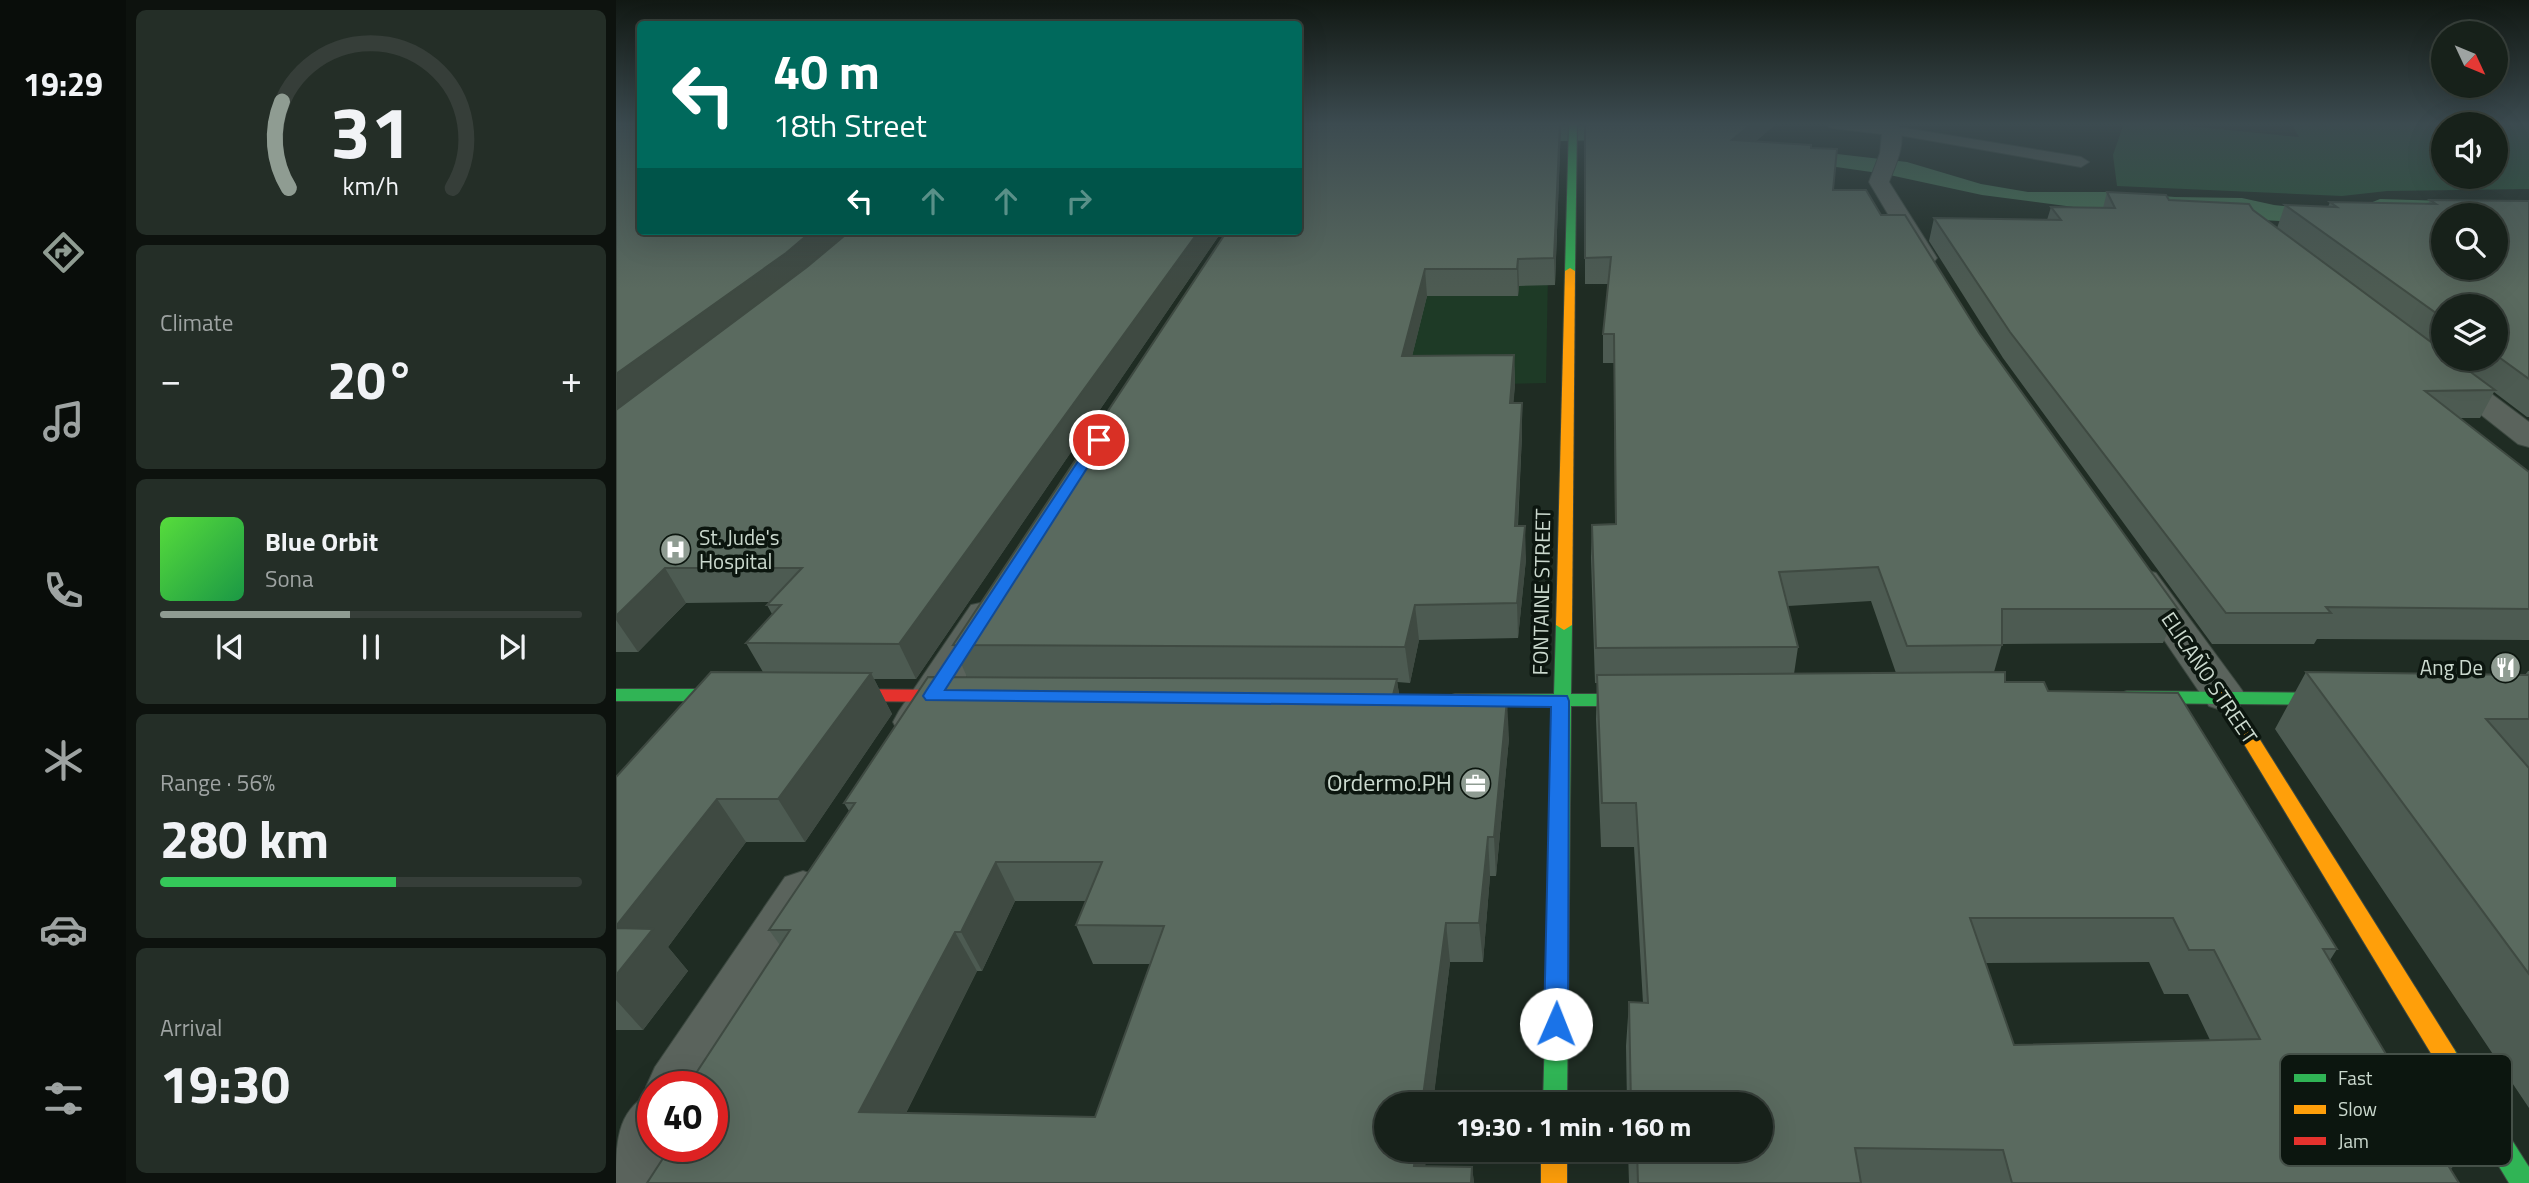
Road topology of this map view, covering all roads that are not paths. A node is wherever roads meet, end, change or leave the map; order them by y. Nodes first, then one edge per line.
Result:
1 (1572, 178) edge
2 (1889, 178) edge
3 (1940, 283) edge
4 (2430, 360) edge
5 (2529, 437) edge
6 (2130, 562) edge
7 (1008, 579) edge
8 (616, 695) edge
9 (753, 695) edge
10 (822, 695) edge
11 (932, 696) junction
12 (988, 696) edge
13 (2224, 696) junction
14 (2114, 697) edge
15 (1435, 700) edge
16 (1671, 700) edge
17 (2363, 700) edge
18 (1560, 701) junction
19 (894, 753) edge
20 (827, 857) edge
21 (2445, 1054) edge
22 (687, 1071) edge
23 (1555, 1092) edge
24 (637, 1147) edge
25 (1554, 1162) edge
26 (2512, 1164) edge
27 (616, 1179) edge
28 (1554, 1183) edge
29 (2524, 1183) edge

1 - 18 street, FONTAINE STREET
2 - 3 street
4 - 5 street
6 - 13 street, ELICAÑO STREET
7 - 11 street
8 - 9 street
10 - 11 street
11 - 12 street
11 - 19 street
13 - 14 street
13 - 17 street
13 - 21 street, ELICAÑO STREET
15 - 18 street
16 - 18 street
18 - 23 street, FONTAINE STREET
20 - 22 street
24 - 27 street
25 - 28 street
26 - 29 street, ELICAÑO STREET

